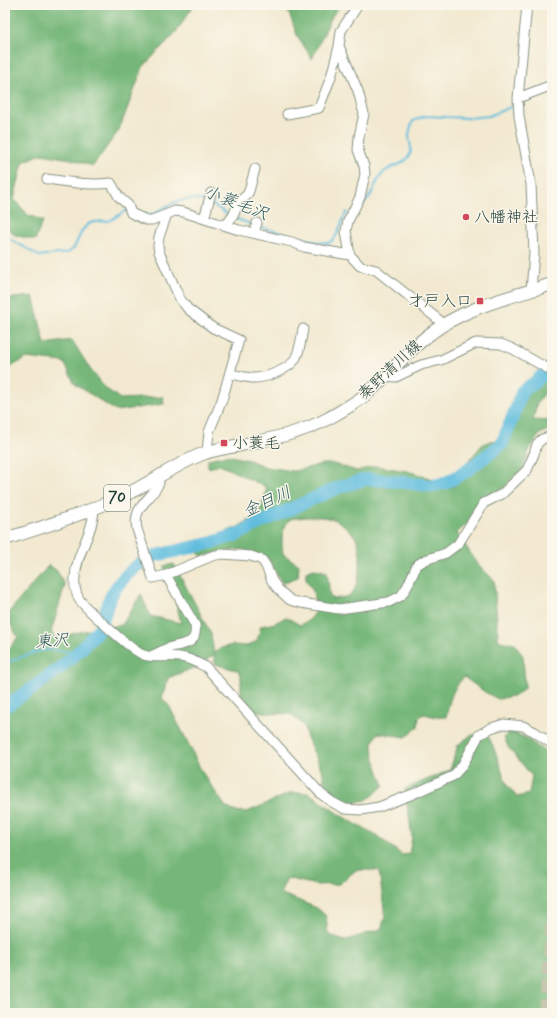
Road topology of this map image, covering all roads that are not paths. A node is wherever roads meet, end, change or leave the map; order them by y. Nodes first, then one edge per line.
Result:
1 (358, 5) edge
2 (527, 5) edge
3 (339, 46) junction
4 (552, 85) edge
5 (518, 98) junction
6 (287, 114) dead end
7 (255, 169) dead end
8 (47, 179) dead end
9 (211, 196) dead end
10 (161, 213) junction
11 (204, 219) junction
12 (227, 224) junction
13 (350, 255) junction
14 (552, 284) edge
15 (531, 291) junction
16 (444, 324) junction
17 (303, 329) dead end
18 (548, 368) edge
19 (230, 374) junction
20 (385, 376) junction
21 (552, 436) edge
22 (207, 452) junction
23 (157, 478) junction
24 (94, 508) junction
25 (5, 539) edge
26 (166, 575) junction
27 (150, 656) junction
28 (552, 744) edge

1 - 3 street
2 - 5 street
3 - 6 street
3 - 13 street
4 - 5 street
5 - 15 street
7 - 12 street
8 - 10 street
9 - 11 street
10 - 11 street
10 - 19 street
11 - 12 street
12 - 13 street
13 - 16 street
14 - 15 main road, 秦野清川線 / 70
15 - 16 main road, 秦野清川線 / 70
16 - 20 main road, 秦野清川線 / 70
17 - 19 street
18 - 20 street
19 - 22 street
20 - 22 main road, 秦野清川線 / 70
21 - 26 street
22 - 23 main road, 秦野清川線 / 70
23 - 24 main road, 秦野清川線 / 70
23 - 26 street
24 - 25 main road, 秦野清川線 / 70
24 - 27 street
26 - 27 street
27 - 28 street

